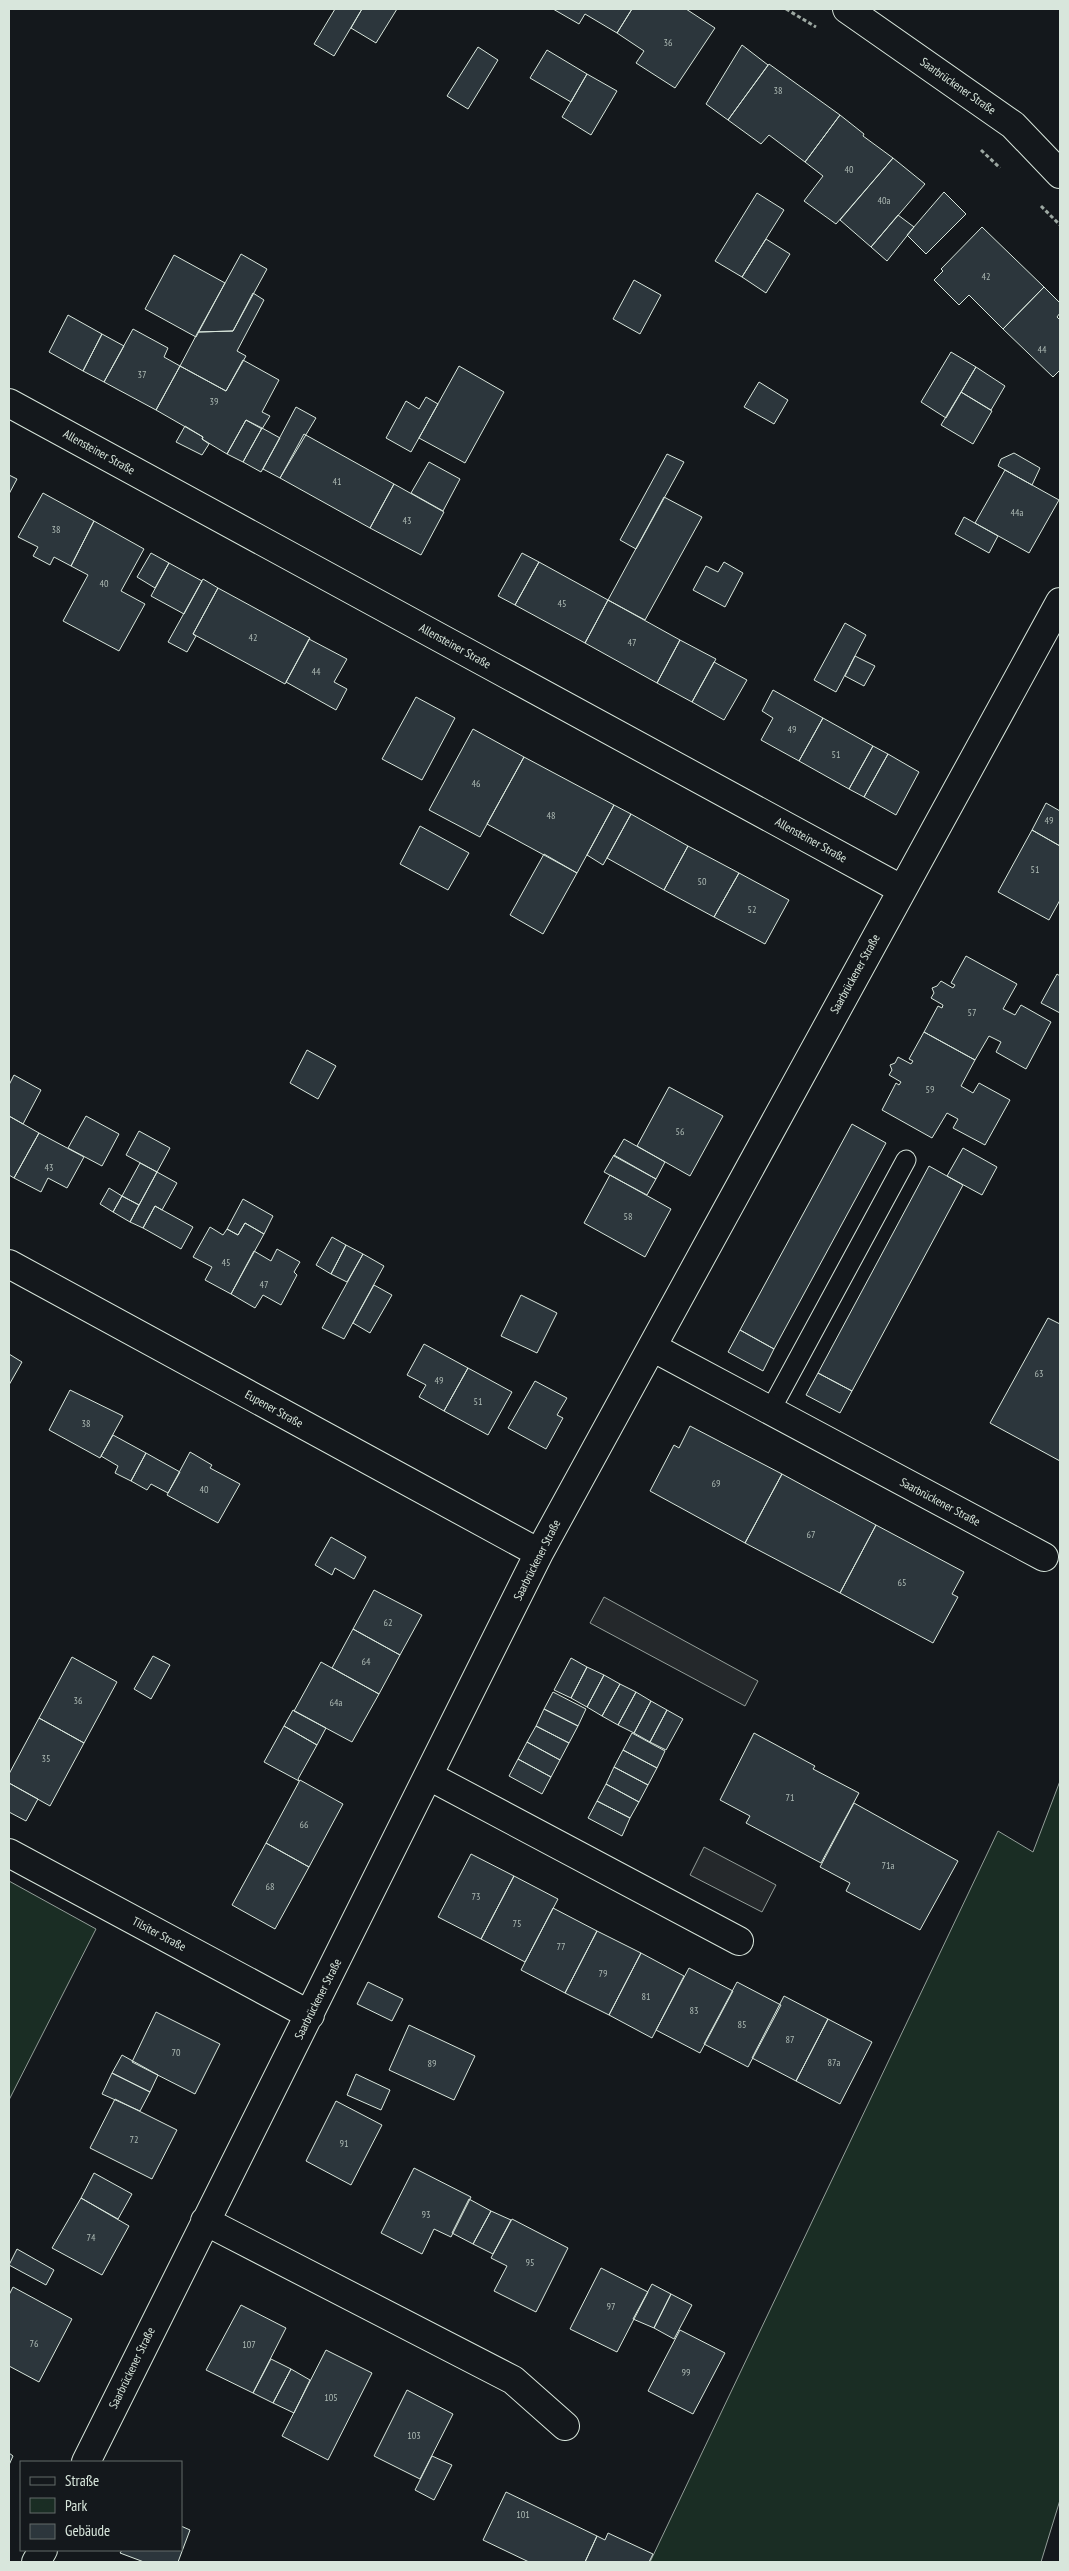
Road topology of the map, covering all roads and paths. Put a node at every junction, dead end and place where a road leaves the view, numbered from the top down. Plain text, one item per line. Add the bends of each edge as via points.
1 (847, 9) edge
2 (1060, 174) edge
3 (9, 403) edge
4 (1060, 602) edge
5 (901, 889) junction
6 (906, 1160) dead end
7 (9, 1264) edge
8 (652, 1346) junction
9 (770, 1411) junction
10 (539, 1553) junction
11 (1044, 1557) dead end
12 (429, 1776) junction
13 (9, 1853) edge
14 (738, 1941) dead end
15 (310, 2015) junction
16 (205, 2221) junction
17 (565, 2426) dead end
18 (86, 2461) edge
19 (42, 2551) edge
20 (36, 2562) edge

1 - 2 street, Saarbrückener Straße via 1013,125
3 - 5 street, Allensteiner Straße
4 - 5 street, Saarbrückener Straße
5 - 8 street, Saarbrückener Straße
6 - 9 lane
7 - 10 street, Eupener Straße
8 - 9 street, Saarbrückener Straße
8 - 10 street, Saarbrückener Straße
9 - 11 street, Saarbrückener Straße
10 - 12 street, Saarbrückener Straße
12 - 14 street
12 - 15 street, Saarbrückener Straße
13 - 15 street, Tilsiter Straße
15 - 16 street, Saarbrückener Straße
16 - 17 street via 513,2380
16 - 18 street, Saarbrückener Straße
19 - 20 street

